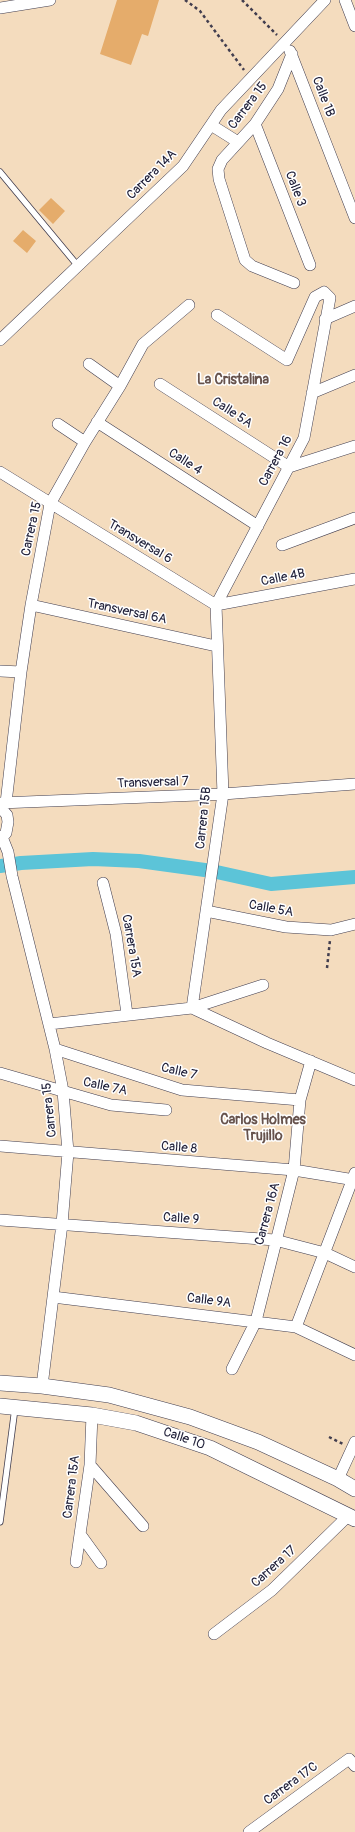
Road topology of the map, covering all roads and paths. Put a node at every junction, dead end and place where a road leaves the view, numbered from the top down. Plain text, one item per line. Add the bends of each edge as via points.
1 (50, 0) edge
2 (185, 0) edge
3 (242, 0) edge
4 (326, 0) edge
5 (344, 0) edge
6 (0, 8) edge
7 (355, 26) edge
8 (284, 42) junction
9 (292, 54) junction
10 (250, 78) junction
11 (255, 124) junction
12 (210, 125) junction
13 (238, 142) junction
14 (0, 172) edge
15 (355, 218) edge
16 (310, 265) dead end
17 (78, 266) junction
18 (294, 283) dead end
19 (189, 305) dead end
20 (355, 306) edge
21 (217, 315) dead end
22 (325, 319) junction
23 (0, 340) edge
24 (89, 364) dead end
25 (355, 375) edge
26 (160, 384) dead end
27 (120, 386) junction
28 (312, 393) junction
29 (97, 422) junction
30 (58, 424) dead end
31 (85, 442) junction
32 (355, 446) edge
33 (289, 467) junction
34 (0, 472) edge
35 (50, 504) junction
36 (355, 518) edge
37 (258, 526) junction
38 (282, 545) dead end
39 (355, 578) edge
40 (31, 605) junction
41 (216, 605) junction
42 (216, 646) junction
43 (0, 671) edge
44 (21, 672) junction
45 (355, 784) edge
46 (223, 794) junction
47 (2, 804) edge
48 (1, 838) edge
49 (104, 882) dead end
50 (206, 911) junction
51 (355, 924) edge
52 (331, 930) junction
53 (327, 968) dead end
54 (263, 984) dead end
55 (192, 1008) junction
56 (128, 1014) junction
57 (49, 1024) junction
58 (55, 1049) junction
59 (311, 1060) junction
60 (0, 1073) edge
61 (355, 1080) edge
62 (63, 1091) junction
63 (300, 1100) junction
64 (166, 1110) dead end
65 (0, 1146) edge
66 (68, 1152) junction
67 (294, 1170) junction
68 (354, 1177) edge
69 (0, 1220) edge
70 (62, 1224) junction
71 (275, 1240) junction
72 (325, 1253) junction
73 (355, 1267) edge
74 (54, 1297) junction
75 (256, 1321) junction
76 (296, 1327) junction
77 (355, 1355) edge
78 (232, 1369) dead end
79 (0, 1383) edge
80 (42, 1386) junction
81 (7, 1407) edge
82 (92, 1415) junction
83 (355, 1442) edge
84 (90, 1465) junction
85 (338, 1479) junction
86 (355, 1489) edge
87 (352, 1517) edge
88 (0, 1522) edge
89 (143, 1526) dead end
90 (80, 1534) junction
91 (76, 1562) dead end
92 (102, 1563) dead end
93 (214, 1634) dead end
94 (352, 1762) edge
95 (249, 1832) edge

1 - 6 street
2 - 10 path via 200,10
3 - 8 path
4 - 8 street, Carrera 14A
5 - 7 street
8 - 9 street, Calle 1B
8 - 10 street, Carrera 14A
9 - 11 street, Carrera 15 via 278,89
9 - 15 street, Calle 1B
10 - 12 street, Carrera 14A via 220,110
11 - 13 street, Carrera 15
11 - 16 street, Calle 3
12 - 13 street
12 - 17 street, Carrera 14A via 183,166
13 - 18 street, Carrera 15 via 222,160 218,169 245,260 252,266
14 - 17 lane
17 - 23 street, Carrera 14A
19 - 27 street, Carrera 15 via 143,344
20 - 22 street
21 - 22 street, Carrera 16 via 287,360 315,297 324,292 330,298
22 - 28 street, Carrera 16
24 - 27 street
25 - 28 street
26 - 33 street, Calle 5A
27 - 29 street, Carrera 15
28 - 33 street, Carrera 16 via 304,438
29 - 31 street, Carrera 15
29 - 37 street, Calle 4
30 - 31 street
31 - 35 street, Carrera 15
32 - 33 street
33 - 37 street, Carrera 16
34 - 35 street, Transversal 6
35 - 40 street, Carrera 15
35 - 41 street, Transversal 6
36 - 38 street
37 - 41 street, Carrera 16
39 - 41 street, Calle 4B
40 - 42 street, Transversal 6A
40 - 44 street, Carrera 15
41 - 42 street, Carrera 15B
42 - 46 street, Carrera 15B
43 - 44 street
44 - 47 street, Carrera 15
45 - 46 street, Transversal 7
46 - 47 street, Transversal 7
46 - 50 street, Carrera 15B
47 - 48 street via 7,815 8,828
48 - 57 street, Carrera 15 via 8,852
49 - 56 street, Carrera 15A via 116,934
50 - 52 street, Calle 5A via 286,927
50 - 55 street, Carrera 15B
51 - 52 street, Calle 5A
52 - 53 path
54 - 55 street
55 - 56 street
55 - 59 street via 267,1043
56 - 57 street
57 - 58 street, Carrera 15
58 - 62 street, Carrera 15
58 - 63 street, Calle 7 via 182,1090
59 - 61 street
59 - 63 street, Carrera 16A
60 - 62 street
62 - 64 street, Calle 7A via 111,1105
62 - 66 street, Carrera 15
63 - 67 street, Carrera 16A
65 - 66 street, Calle 8
66 - 67 street, Calle 8
66 - 70 street, Carrera 15
67 - 68 street, Calle 8
67 - 71 street, Carrera 16A
68 - 72 street
69 - 70 street, Calle 9
70 - 71 street, Calle 9
70 - 74 street, Carrera 15
71 - 72 street, Calle 9
71 - 75 street, Carrera 16A
72 - 73 street, Calle 9
72 - 76 street
74 - 75 street, Calle 9A
74 - 80 street, Carrera 15
75 - 76 street, Calle 9A
75 - 78 street, Carrera 16A
76 - 77 street, Calle 9A
79 - 80 main road, Calle 10
80 - 85 main road, Calle 10 via 110,1395 190,1417 258,1442
81 - 82 main road, Calle 10
81 - 88 lane
82 - 84 street, Carrera 15A
82 - 87 main road, Calle 10 via 136,1423 210,1448
83 - 85 street
84 - 89 street
84 - 90 street, Carrera 15A
85 - 86 main road, Calle 10
87 - 93 street, Carrera 17 via 272,1590
90 - 91 street, Carrera 15A
90 - 92 street
94 - 95 street, Carrera 17C

